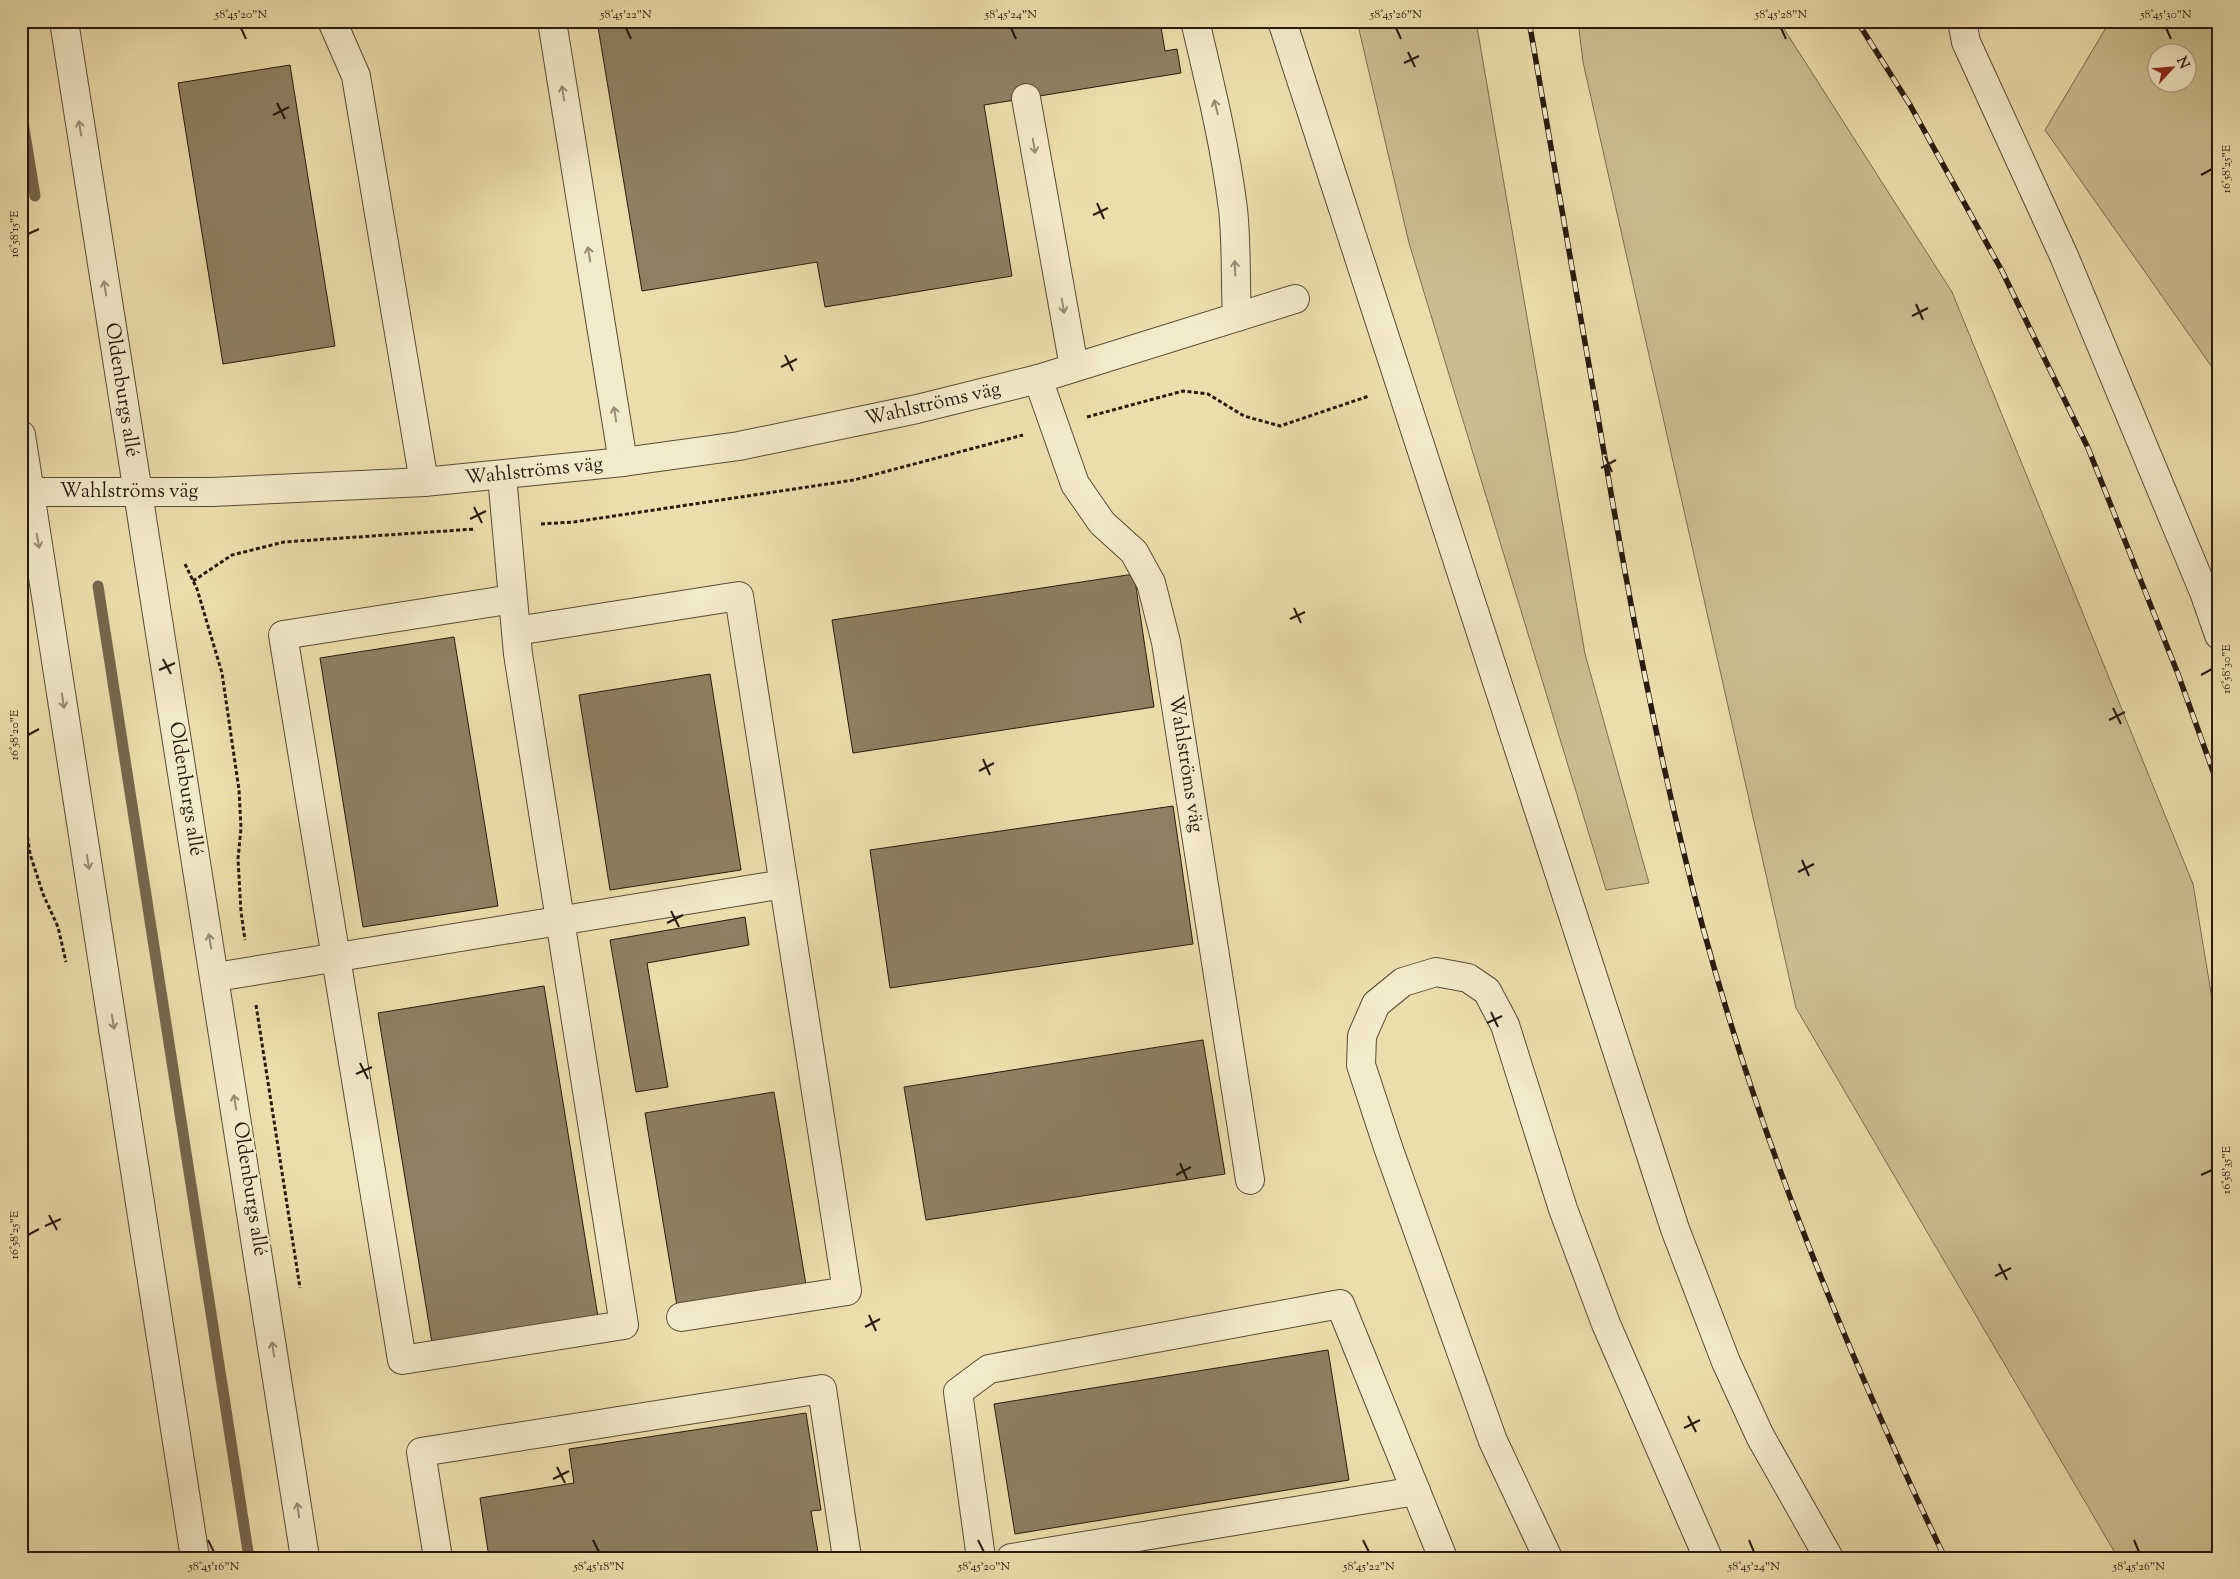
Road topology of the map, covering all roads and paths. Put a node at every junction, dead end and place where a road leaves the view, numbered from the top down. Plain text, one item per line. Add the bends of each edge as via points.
1 (64, 21) edge
2 (332, 21) edge
3 (552, 21) edge
4 (1195, 21) edge
5 (1282, 21) edge
6 (1962, 21) edge
7 (1026, 98) dead end
8 (1295, 299) dead end
9 (1237, 317) junction
10 (1074, 367) junction
11 (1038, 379) junction
12 (1400, 386) junction
13 (1054, 426) junction
14 (21, 435) edge
15 (623, 462) junction
16 (502, 476) junction
17 (424, 482) junction
18 (26, 492) edge
19 (137, 492) junction
20 (508, 527) junction
21 (182, 558) dead end
22 (193, 581) junction
23 (513, 599) junction
24 (516, 630) junction
25 (2219, 635) edge
26 (21, 792) edge
27 (784, 884) junction
28 (560, 921) junction
29 (336, 957) junction
30 (68, 970) dead end
31 (250, 971) junction
32 (216, 977) junction
33 (1250, 1180) dead end
34 (300, 1294) dead end
35 (681, 1317) dead end
36 (1416, 1491) junction
37 (195, 1558) edge
38 (305, 1558) edge
39 (438, 1558) edge
40 (847, 1558) edge
41 (981, 1558) edge
42 (1011, 1558) edge
43 (1442, 1558) edge
44 (1548, 1558) edge
45 (1708, 1558) edge
46 (1829, 1558) edge

19 -> 1 street, Oldenburgs allé
2 - 17 street via 356,76
15 -> 3 street
9 -> 4 street via 1230,193 1221,128
5 - 12 street
6 - 25 street via 1966,42 2064,256
7 -> 10 street
8 - 9 street, Wahlströms väg
9 - 10 street, Wahlströms väg
10 - 11 street, Wahlströms väg
11 - 13 street, Wahlströms väg
11 - 15 street, Wahlströms väg via 825,430
12 - 13 path via 1280,426 1244,416 1208,394 1183,391
12 - 46 street via 1674,1229 1726,1362 1760,1436
13 - 20 path via 854,480 574,522
13 - 33 street, Wahlströms väg via 1075,484 1102,523 1134,552 1152,583 1166,642
14 - 18 street
15 - 16 street, Wahlströms väg
16 - 17 street, Wahlströms väg
16 - 20 street
17 - 19 street, Wahlströms väg via 212,492
18 - 19 street, Wahlströms väg
18 -> 37 street
32 -> 19 street, Oldenburgs allé
20 - 22 path via 284,542 232,555
20 - 23 street
21 - 22 path
22 - 31 path via 222,673 238,780 242,828 238,859 241,912
23 - 24 street
23 - 29 street via 283,635
24 - 27 street via 739,596
24 - 28 street
26 - 30 path via 30,854 58,927
27 - 28 street
27 - 35 street via 847,1291
28 - 29 street
28 - 29 street via 624,1326 402,1360
29 - 31 street
31 - 32 street
31 - 34 path
38 -> 32 street, Oldenburgs allé
36 - 41 street via 1340,1304 989,1369 958,1392
36 - 42 street
36 - 43 street
39 - 40 street via 421,1452 822,1389
44 - 45 street via 1492,1441 1361,1065 1362,1036 1376,1004 1403,982 1436,972 1468,978 1487,991 1505,1025 1563,1210 1606,1324

